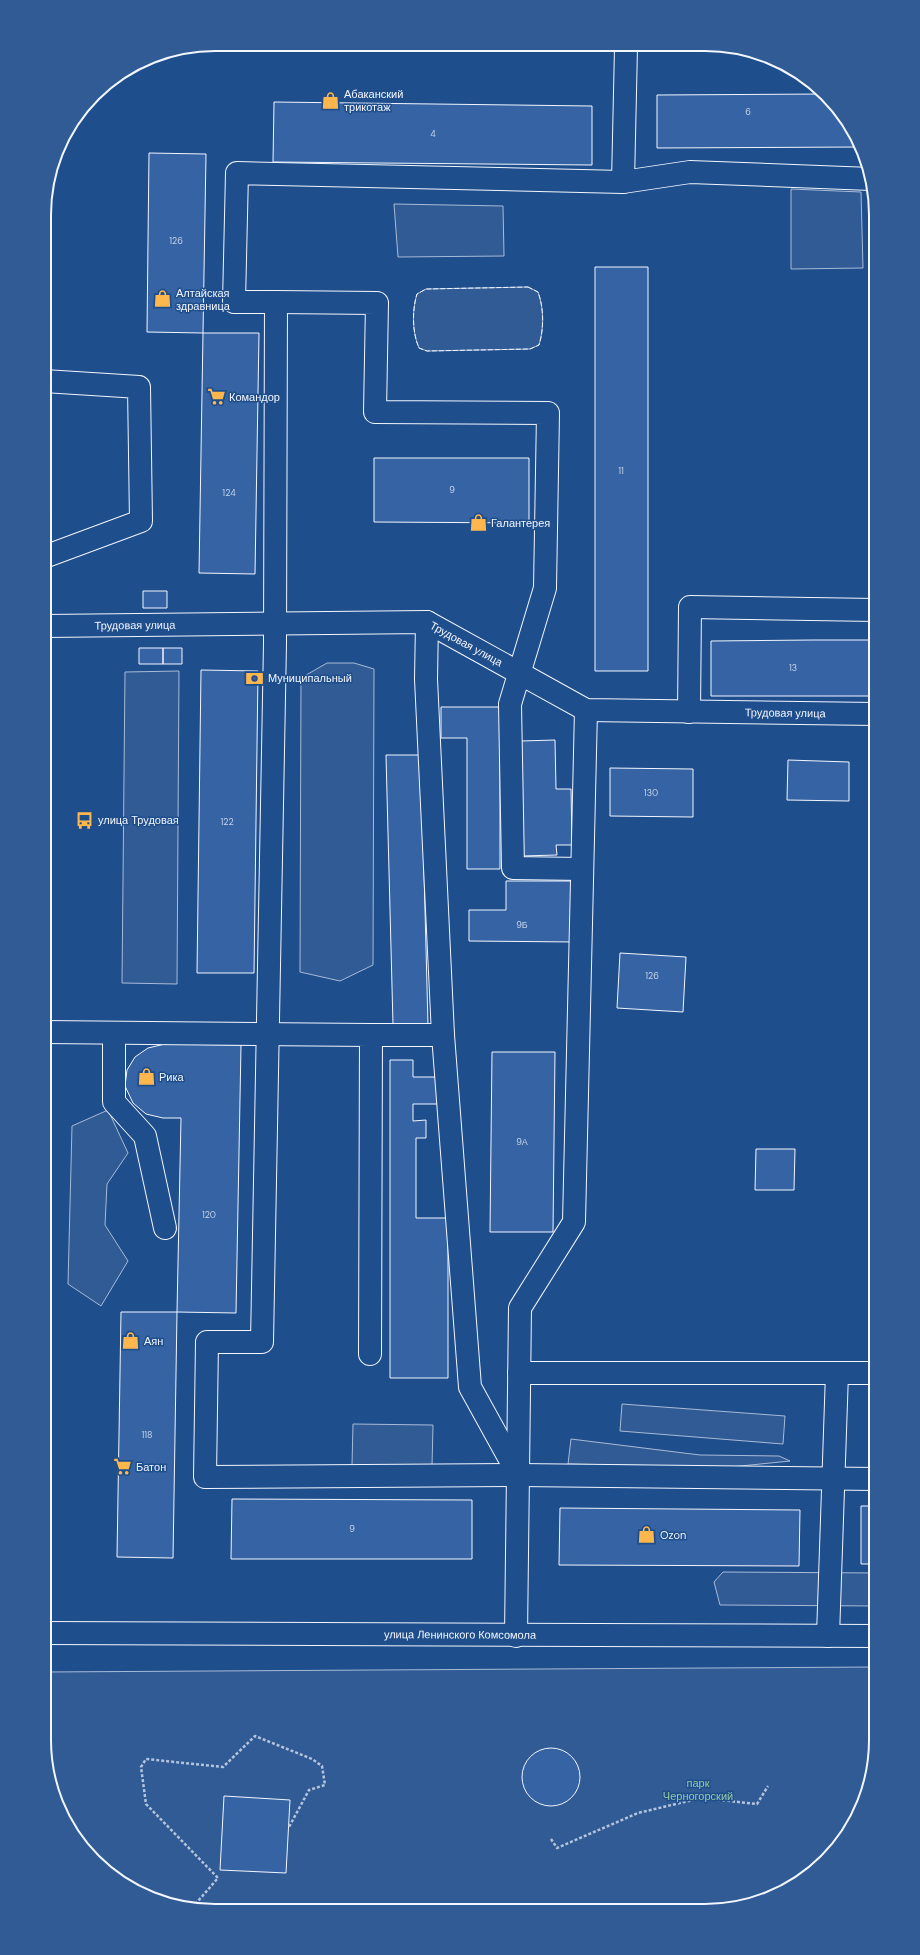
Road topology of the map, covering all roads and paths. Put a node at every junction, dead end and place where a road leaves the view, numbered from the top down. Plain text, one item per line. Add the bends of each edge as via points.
1 (626, 51) edge
2 (865, 179) edge
3 (623, 182) junction
4 (276, 302) junction
5 (51, 381) edge
6 (51, 554) edge
7 (869, 610) edge
8 (275, 622) junction
9 (426, 622) junction
10 (51, 626) edge
11 (519, 673) junction
12 (586, 710) junction
13 (689, 712) junction
14 (869, 714) edge
15 (582, 870) junction
16 (51, 1032) edge
17 (114, 1033) junction
18 (269, 1034) junction
19 (371, 1035) junction
20 (443, 1035) junction
21 (165, 1228) dead end
22 (370, 1354) dead end
23 (519, 1373) junction
24 (837, 1373) junction
25 (869, 1373) edge
26 (519, 1476) junction
27 (833, 1479) junction
28 (869, 1479) edge
29 (51, 1633) edge
30 (516, 1636) junction
31 (828, 1636) junction
32 (869, 1636) edge
33 (768, 1786) dead end
34 (289, 1827) dead end
35 (551, 1840) dead end
36 (196, 1903) edge

1 - 3 street
2 - 3 street via 690,172
3 - 4 street via 237,172 234,302
4 - 8 street
4 - 11 street via 377,303 376,412 548,413 545,588
5 - 6 street via 139,387 141,521
7 - 13 street via 690,607
8 - 9 street, Трудовая улица
8 - 10 street, Трудовая улица
8 - 18 street
9 - 11 street, Трудовая улица
9 - 20 street via 426,686
11 - 12 street, Трудовая улица
11 - 15 street via 510,704 512,868
12 - 13 street, Трудовая улица
12 - 15 street
13 - 14 street, Трудовая улица
15 - 23 street via 574,1222 520,1308
16 - 17 street
17 - 18 street
17 - 21 street via 114,1102 145,1136
18 - 19 street
18 - 26 street via 262,1342 207,1342 205,1477
19 - 20 street
19 - 22 street
20 - 26 street via 470,1387
23 - 24 street
23 - 26 street
24 - 25 street
24 - 27 street
26 - 27 street
26 - 30 street
27 - 28 street
27 - 31 street
29 - 30 street, улица Ленинского Комсомола
30 - 31 street, улица Ленинского Комсомола
31 - 32 street, улица Ленинского Комсомола
33 - 35 path via 757,1804 701,1798 638,1813 557,1848
34 - 36 path via 309,1790 325,1785 322,1766 312,1759 255,1736 223,1767 146,1759 140,1767 146,1804 218,1878

